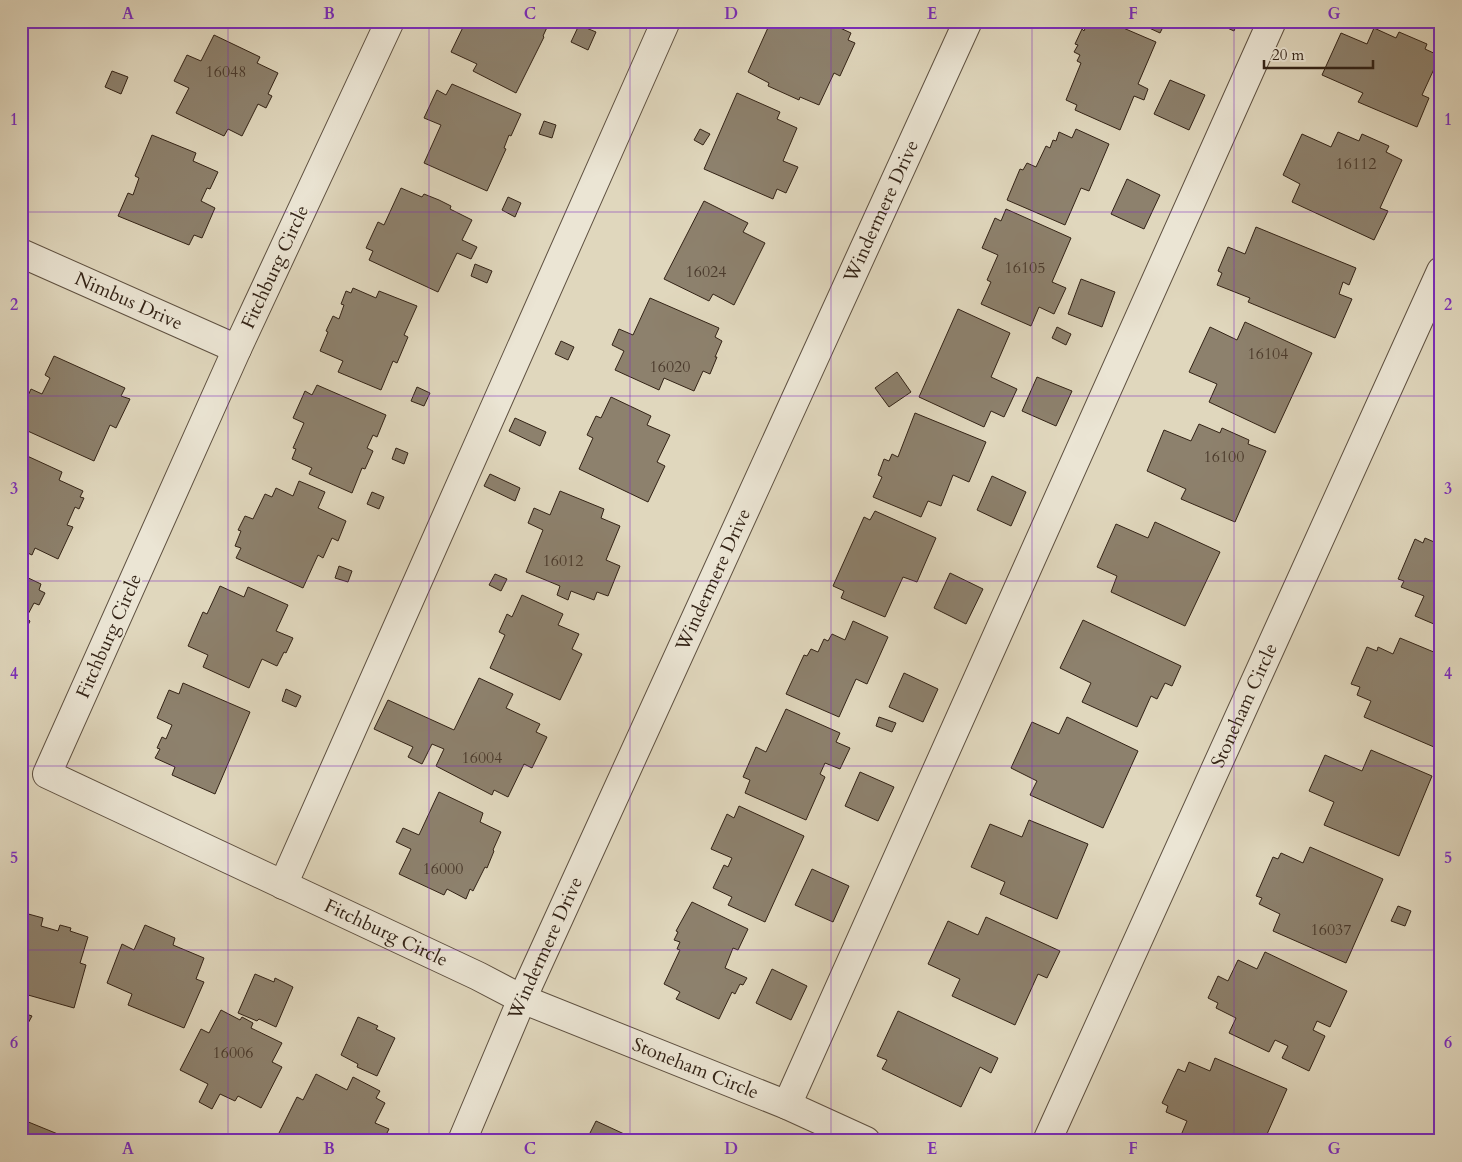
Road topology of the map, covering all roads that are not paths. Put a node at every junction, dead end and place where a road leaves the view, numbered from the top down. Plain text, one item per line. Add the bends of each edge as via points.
1 (390, 21) edge
2 (666, 21) edge
3 (968, 21) edge
4 (1272, 21) edge
5 (21, 253) edge
6 (1441, 271) edge
7 (237, 349) junction
8 (283, 885) junction
9 (522, 999) junction
10 (787, 1105) junction
11 (462, 1141) edge
12 (866, 1141) edge
13 (1048, 1141) edge

1 - 7 street, Fitchburg Circle
2 - 8 street
3 - 9 street, Windermere Drive
4 - 10 street
5 - 7 street, Nimbus Drive
6 - 13 street, Stoneham Circle
7 - 8 street, Fitchburg Circle via 47,774
8 - 9 street, Fitchburg Circle
9 - 10 street, Stoneham Circle
9 - 11 street, Windermere Drive
10 - 12 street, Stoneham Circle

